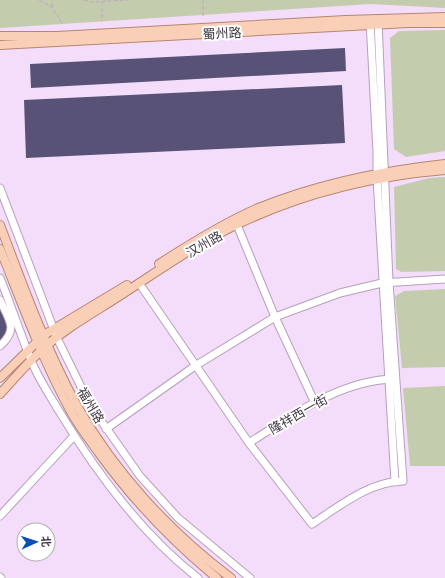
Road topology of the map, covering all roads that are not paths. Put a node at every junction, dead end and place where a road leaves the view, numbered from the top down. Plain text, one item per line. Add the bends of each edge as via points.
1 (445, 17) edge
2 (374, 22) junction
3 (445, 23) edge
4 (0, 36) edge
5 (0, 45) edge
6 (445, 164) edge
7 (445, 170) edge
8 (380, 176) junction
9 (0, 188) edge
10 (236, 222) junction
11 (0, 225) edge
12 (0, 248) edge
13 (0, 278) edge
14 (445, 279) edge
15 (386, 282) junction
16 (139, 283) junction
17 (0, 300) edge
18 (275, 317) junction
19 (54, 329) junction
20 (44, 335) junction
21 (57, 338) junction
22 (37, 341) junction
23 (48, 345) junction
24 (0, 346) edge
25 (27, 350) junction
26 (41, 350) junction
27 (31, 361) junction
28 (195, 366) junction
29 (0, 378) edge
30 (392, 379) junction
31 (0, 394) edge
32 (314, 402) junction
33 (106, 429) junction
34 (74, 436) junction
35 (249, 443) junction
36 (395, 482) junction
37 (0, 516) edge
38 (198, 578) edge
39 (217, 578) edge
40 (231, 578) edge
41 (250, 578) edge

1 - 2 main road, 蜀州路
2 - 3 main road, 蜀州路
2 - 4 main road, 蜀州路 via 57,36
2 - 5 main road, 蜀州路
2 - 8 street via 377,152
6 - 8 main road, 汉州路
7 - 8 main road, 汉州路
8 - 10 main road, 汉州路 via 304,197
8 - 15 street
9 - 19 street, 福州路
10 - 16 main road, 汉州路
10 - 18 street
10 - 19 main road, 汉州路 via 208,233
11 - 20 main road, 福州路
12 - 22 main road, 福州路
13 - 25 street
14 - 15 street
15 - 18 street via 340,293
15 - 30 street
16 - 21 main road, 汉州路
16 - 28 street
17 - 24 street via 11,327 9,338
18 - 28 street
18 - 32 street
19 - 20 main road, 汉州路
19 - 21 street, 福州路
20 - 22 main road, 汉州路
20 - 23 main road, 福州路
21 - 23 main road, 汉州路
21 - 33 street, 福州路 via 90,405
22 - 25 main road, 汉州路
22 - 26 main road, 福州路
23 - 26 main road, 汉州路
23 - 40 main road, 福州路 via 77,406 126,478 180,534
25 - 27 street
25 - 29 main road, 汉州路
26 - 27 main road, 汉州路
26 - 39 main road, 福州路 via 70,411 119,480 161,527
27 - 31 main road, 汉州路
27 - 34 street
28 - 33 street
28 - 35 street
30 - 32 street, 隆祥西一街 via 341,391
30 - 36 street
30 - 36 street via 403,481
32 - 35 street, 隆祥西一街
33 - 41 street, 福州路 via 140,476 178,518
34 - 37 street
34 - 38 street via 137,520
35 - 36 street via 312,524 356,496

